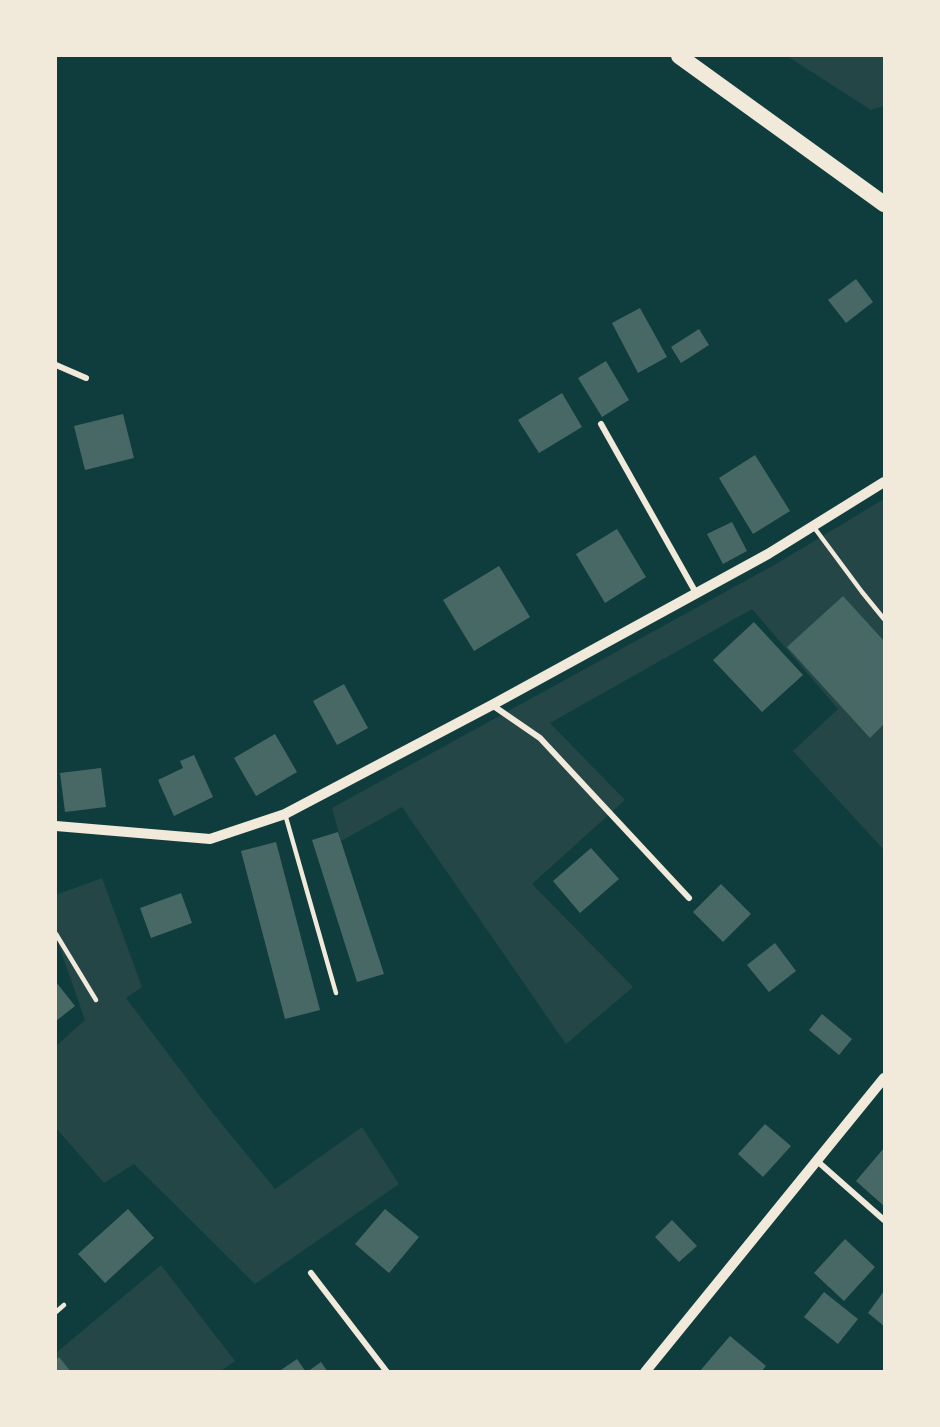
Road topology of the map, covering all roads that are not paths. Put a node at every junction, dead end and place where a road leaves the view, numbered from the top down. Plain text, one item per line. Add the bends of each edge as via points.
1 (679, 56) edge
2 (885, 204) edge
3 (56, 365) edge
4 (86, 378) dead end
5 (600, 424) dead end
6 (885, 482) edge
7 (813, 525) junction
8 (696, 594) junction
9 (885, 619) edge
10 (492, 705) junction
11 (285, 814) junction
12 (56, 826) edge
13 (689, 897) dead end
14 (56, 934) edge
15 (336, 993) dead end
16 (96, 1000) dead end
17 (885, 1078) edge
18 (816, 1160) junction
19 (885, 1221) edge
20 (311, 1273) dead end
21 (64, 1305) dead end
22 (56, 1312) edge
23 (387, 1371) edge
24 (645, 1371) edge

1 - 2 highway
3 - 4 street
5 - 8 street
6 - 7 street
7 - 8 street
7 - 9 lane
8 - 10 street
10 - 11 street
10 - 13 street via 540,738
11 - 12 street via 210,839
11 - 15 lane
14 - 16 lane
17 - 18 street
18 - 19 street
18 - 24 street
20 - 23 street
21 - 22 lane

